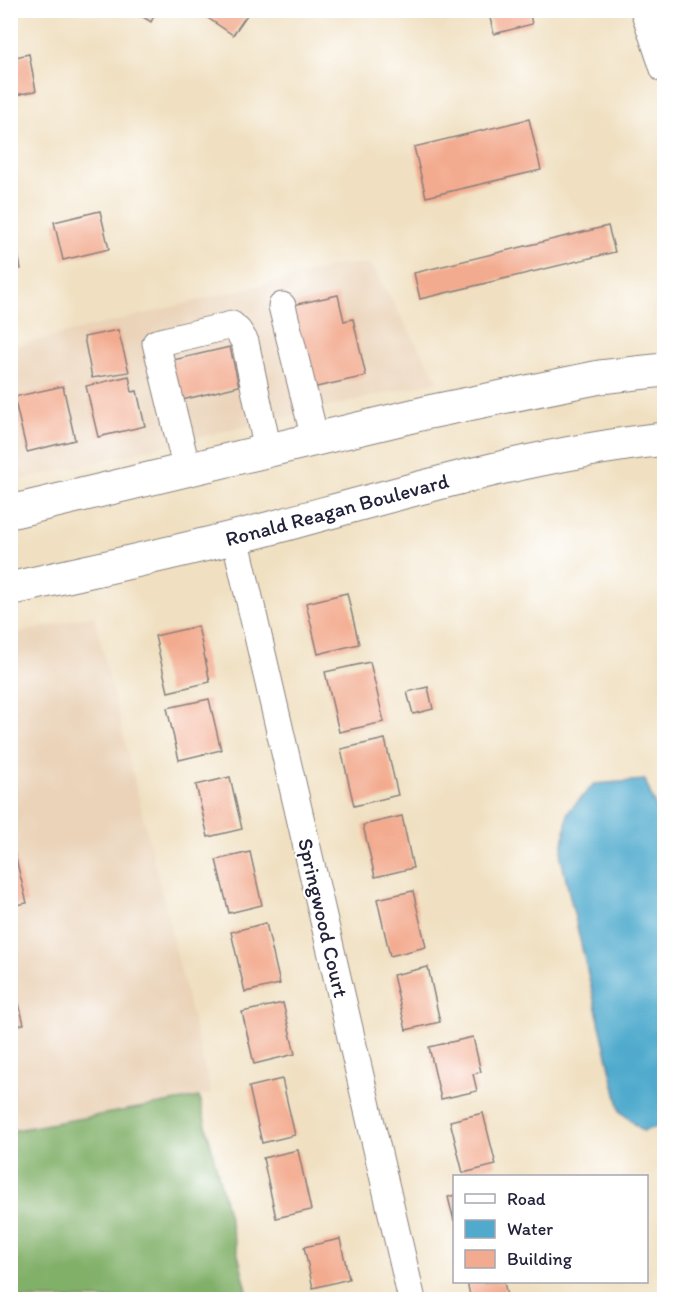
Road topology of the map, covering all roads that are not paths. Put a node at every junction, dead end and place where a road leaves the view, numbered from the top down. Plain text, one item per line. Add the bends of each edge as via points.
1 (644, 10) edge
2 (664, 69) edge
3 (282, 306) dead end
4 (664, 370) edge
5 (315, 439) junction
6 (664, 439) edge
7 (268, 451) junction
8 (187, 470) junction
9 (10, 512) edge
10 (235, 537) junction
11 (10, 589) edge
12 (412, 1299) edge

1 - 2 street
3 - 5 street
4 - 5 main road via 589,380
5 - 7 main road
6 - 10 main road, Ronald Reagan Boulevard via 613,445 455,479
7 - 8 main road
7 - 8 street via 245,342 238,330 232,325 156,342
8 - 9 main road
10 - 11 main road, Ronald Reagan Boulevard
10 - 12 street, Springwood Court

